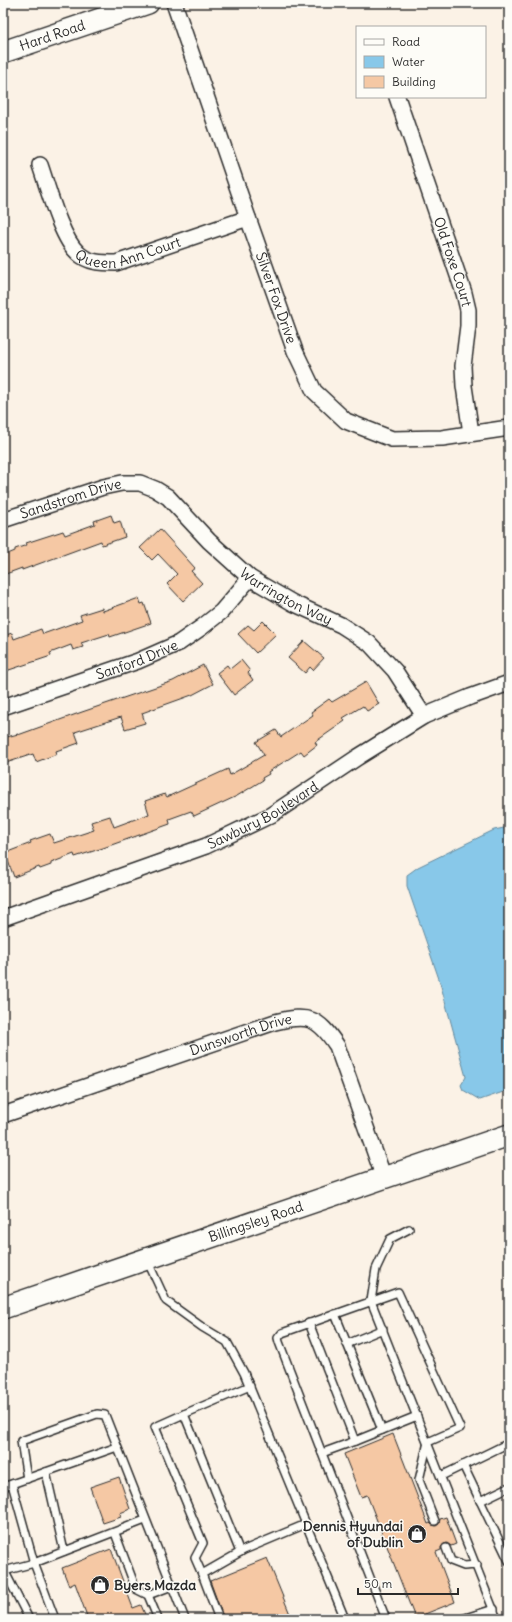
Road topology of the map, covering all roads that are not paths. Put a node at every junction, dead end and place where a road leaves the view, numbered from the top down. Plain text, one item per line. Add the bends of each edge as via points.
1 (148, 3) edge
2 (174, 3) edge
3 (3, 52) edge
4 (397, 98) edge
5 (40, 165) dead end
6 (248, 218) junction
7 (509, 428) edge
8 (471, 433) junction
9 (140, 483) joint
10 (3, 520) edge
11 (250, 578) junction
12 (509, 683) edge
13 (3, 707) edge
14 (424, 716) junction
15 (3, 918) edge
16 (3, 1115) edge
17 (509, 1135) edge
18 (384, 1178) junction
19 (409, 1229) dead end
20 (146, 1260) junction
21 (371, 1301) junction
22 (3, 1308) edge
23 (335, 1314) junction
24 (309, 1323) junction
25 (383, 1329) junction
26 (347, 1344) junction
27 (250, 1386) junction
28 (184, 1414) junction
29 (417, 1416) junction
30 (382, 1430) junction
31 (355, 1441) junction
32 (428, 1442) junction
33 (509, 1443) edge
34 (117, 1447) junction
35 (322, 1453) junction
36 (463, 1465) junction
37 (46, 1472) junction
38 (441, 1476) junction
39 (27, 1478) junction
40 (12, 1484) junction
41 (3, 1487) edge
42 (509, 1487) edge
43 (480, 1501) junction
44 (146, 1520) junction
45 (436, 1521) dead end
46 (306, 1524) junction
47 (115, 1533) junction
48 (446, 1548) dead end
49 (64, 1551) junction
50 (240, 1552) junction
51 (509, 1562) edge
52 (34, 1563) junction
53 (477, 1565) junction
54 (3, 1569) edge
55 (202, 1574) junction
56 (172, 1586) junction
57 (148, 1595) junction
58 (494, 1610) junction
59 (29, 1619) edge
60 (55, 1619) edge
61 (158, 1619) edge
62 (185, 1619) edge
63 (219, 1619) edge
64 (345, 1619) edge
65 (386, 1619) edge
66 (462, 1619) edge
67 (497, 1619) edge

1 - 3 street, Hard Road
2 - 6 street, Silver Fox Drive
4 - 8 street, Old Foxe Court via 468,310 463,366
5 - 6 street, Queen Ann Court via 66,238 78,254 96,263 116,263
6 - 8 street, Silver Fox Drive via 295,351 314,391 346,421 392,439 442,438
7 - 8 street, Silver Fox Drive
9 - 10 street, Sandstrom Drive via 103,487
9 - 11 street, Warrington Way via 168,497 209,541
11 - 13 street, Sanford Drive via 221,612 179,643 138,661
11 - 14 street, Warrington Way via 293,603 341,625 369,643 395,671
12 - 14 street, Sawbury Boulevard
14 - 15 street, Sawbury Boulevard via 264,819 206,846
16 - 18 street, Dunsworth Drive via 275,1022 294,1018 314,1020 328,1031 337,1046
17 - 18 street, Billingsley Road
18 - 20 street, Billingsley Road
19 - 21 lane via 390,1239 376,1269
20 - 22 street, Billingsley Road
20 - 27 lane via 166,1301 227,1342
21 - 23 lane
21 - 25 lane
21 - 32 lane via 398,1292 460,1428
23 - 24 lane
23 - 26 lane
24 - 31 lane
24 - 35 lane via 282,1333 278,1338
25 - 26 lane
25 - 29 lane
26 - 30 lane
27 - 28 lane
27 - 46 lane
28 - 50 lane
28 - 55 lane via 155,1426 203,1543 195,1558
29 - 30 lane
29 - 32 lane
30 - 31 lane
31 - 35 lane
32 - 38 lane
32 - 45 lane via 419,1480
33 - 36 lane
34 - 37 lane
34 - 39 lane via 106,1415 97,1414 21,1441
34 - 44 lane
35 - 65 lane
36 - 38 lane
36 - 43 lane
37 - 39 lane
37 - 49 lane
38 - 53 lane
39 - 40 lane
40 - 41 lane
40 - 52 lane
42 - 43 lane
43 - 51 lane
44 - 47 lane
44 - 56 lane
46 - 50 lane
46 - 64 lane
47 - 49 lane
47 - 57 lane via 136,1589
48 - 53 lane via 451,1561 464,1566
49 - 52 lane
50 - 55 lane
52 - 54 lane
52 - 60 lane
53 - 58 lane
54 - 59 lane
55 - 63 lane
56 - 57 lane
56 - 62 lane
57 - 61 lane
58 - 66 lane
58 - 67 lane

